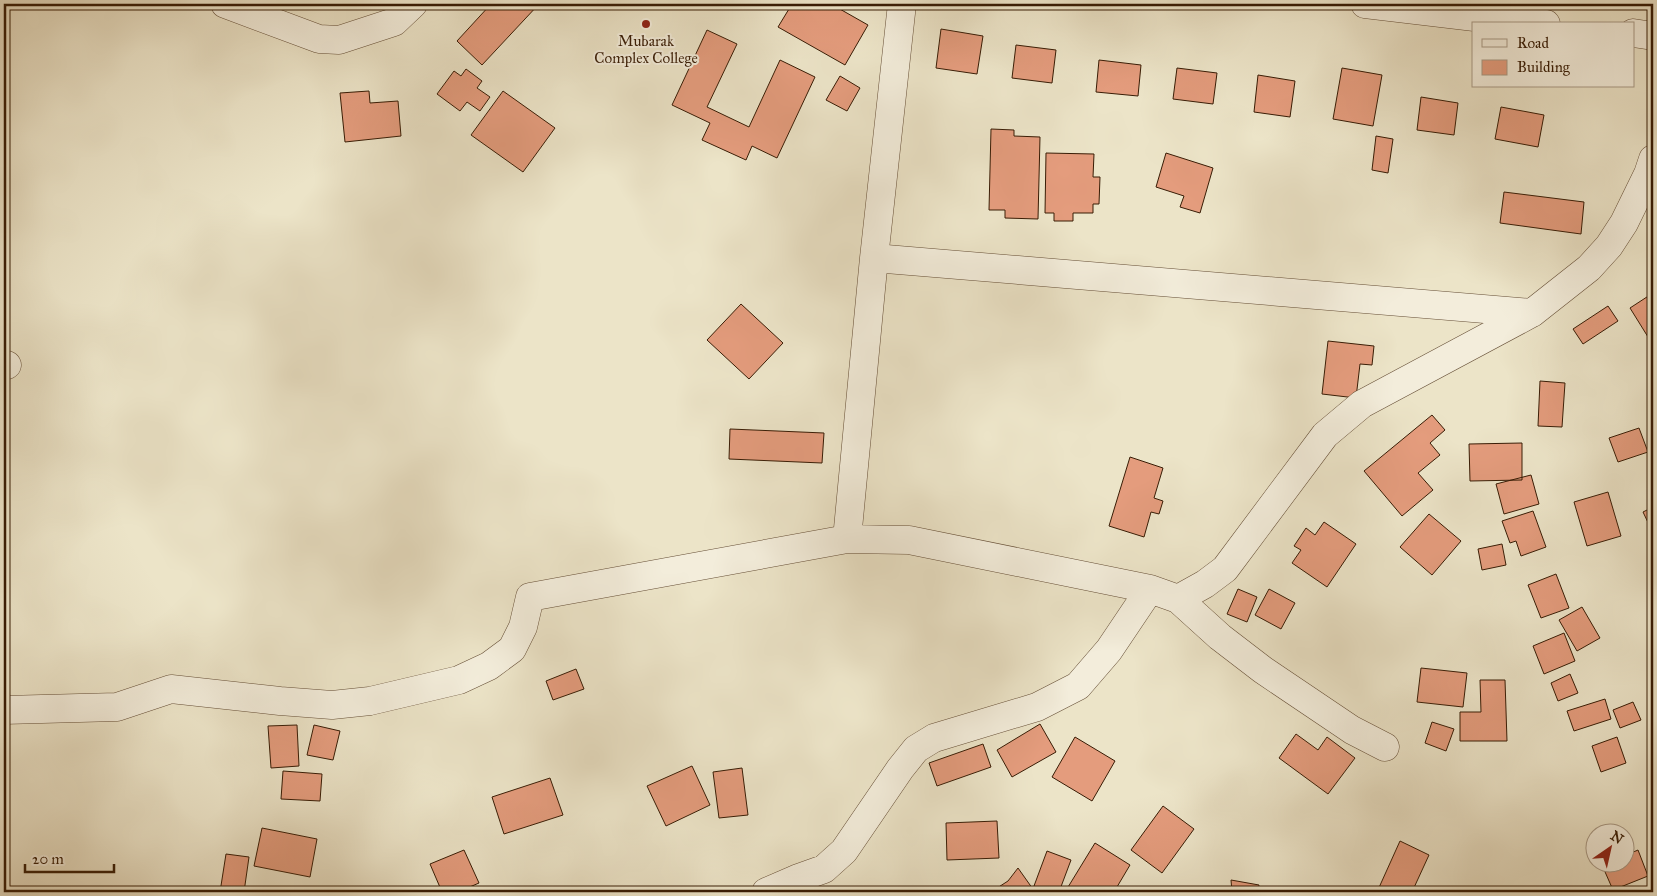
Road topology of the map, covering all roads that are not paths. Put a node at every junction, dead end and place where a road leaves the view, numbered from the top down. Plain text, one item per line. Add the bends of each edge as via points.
1 (226, 4) edge
2 (413, 4) edge
3 (902, 4) edge
4 (1365, 4) edge
5 (1501, 12) edge
6 (1538, 22) edge
7 (1634, 33) edge
8 (1653, 36) edge
9 (1653, 159) edge
10 (874, 258) junction
11 (1532, 313) junction
12 (847, 539) junction
13 (1150, 589) junction
14 (1178, 600) junction
15 (4, 710) edge
16 (1384, 746) dead end
17 (766, 892) edge

1 - 2 street via 319,39 339,40 394,22
3 - 10 street
4 - 5 street
5 - 6 street
7 - 8 street
9 - 11 street via 1624,224 1609,246 1589,268
10 - 11 street
10 - 12 street
11 - 14 street via 1362,404 1325,436 1224,569
12 - 13 street via 910,540
12 - 15 street via 530,597 523,627 512,649 489,666 459,680 370,702 332,705 171,689 117,707
13 - 14 street
13 - 17 street via 1110,650 1078,686 1037,707 934,738 916,749 844,851 824,869
14 - 16 street via 1263,670 1352,730

